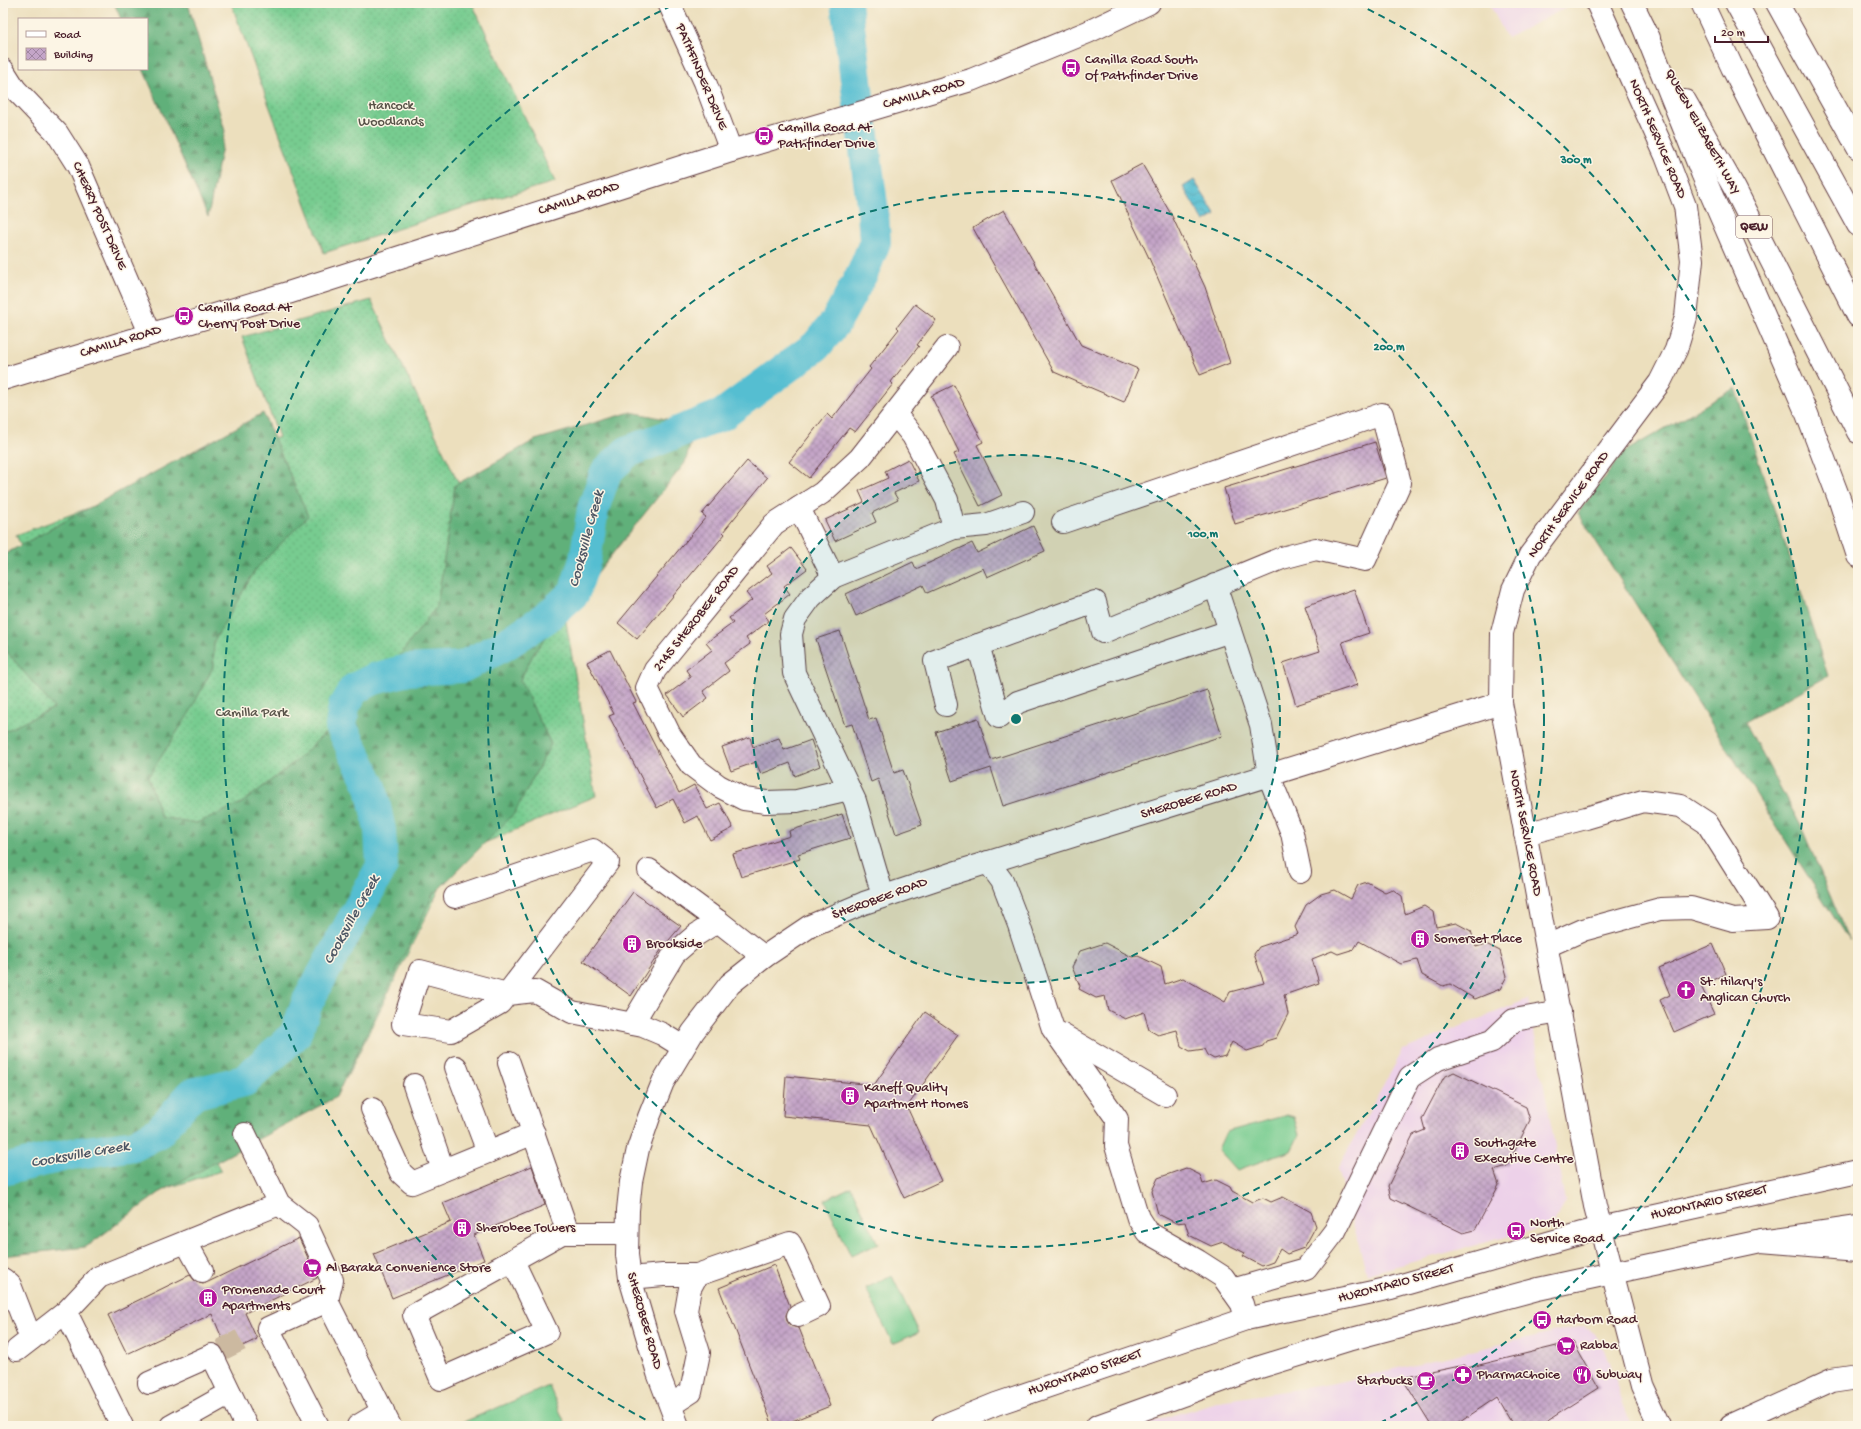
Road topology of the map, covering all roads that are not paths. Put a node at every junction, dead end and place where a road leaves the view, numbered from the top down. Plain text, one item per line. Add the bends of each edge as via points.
1 (669, 3) edge
2 (1149, 3) edge
3 (1597, 3) edge
4 (1632, 3) edge
5 (1702, 3) edge
6 (1736, 3) edge
7 (1777, 3) edge
8 (1643, 26) junction
9 (3, 70) edge
10 (1858, 148) edge
11 (731, 151) junction
12 (1858, 225) edge
13 (1858, 316) edge
14 (150, 333) junction
15 (947, 347) dead end
16 (3, 379) edge
17 (895, 414) junction
18 (1858, 432) edge
19 (800, 508) junction
20 (1024, 512) dead end
21 (1062, 522) dead end
22 (954, 528) junction
23 (1858, 556) edge
24 (833, 577) junction
25 (1215, 585) junction
26 (1230, 631) junction
27 (978, 645) junction
28 (1501, 703) junction
29 (946, 705) dead end
30 (1270, 776) junction
31 (849, 789) junction
32 (1525, 834) junction
33 (988, 862) junction
34 (649, 870) dead end
35 (1300, 872) dead end
36 (883, 896) junction
37 (455, 897) dead end
38 (718, 921) junction
39 (1547, 946) junction
40 (764, 957) junction
41 (1560, 1012) junction
42 (632, 1024) junction
43 (1053, 1029) junction
44 (683, 1047) junction
45 (509, 1063) dead end
46 (456, 1067) dead end
47 (414, 1085) dead end
48 (1165, 1095) dead end
49 (372, 1109) dead end
50 (534, 1133) junction
51 (245, 1134) dead end
52 (488, 1152) junction
53 (443, 1170) junction
54 (1858, 1171) edge
55 (278, 1204) junction
56 (1858, 1227) edge
57 (1600, 1228) junction
58 (568, 1233) junction
59 (627, 1233) junction
60 (1761, 1241) junction
61 (186, 1242) junction
62 (1858, 1249) edge
63 (512, 1261) junction
64 (202, 1271) dead end
65 (1612, 1273) junction
66 (697, 1275) junction
67 (3, 1278) edge
68 (630, 1278) junction
69 (1232, 1290) junction
70 (327, 1302) junction
71 (66, 1312) junction
72 (798, 1316) dead end
73 (1246, 1319) junction
74 (1858, 1376) edge
75 (150, 1383) dead end
76 (230, 1393) junction
77 (671, 1405) junction
78 (387, 1419) edge
79 (122, 1426) edge
80 (171, 1426) edge
81 (246, 1426) edge
82 (318, 1426) edge
83 (358, 1426) edge
84 (678, 1426) edge
85 (942, 1426) edge
86 (1097, 1426) edge
87 (1660, 1426) edge
88 (1730, 1426) edge

1 - 11 main road, PATHFINDER DRIVE via 705,82
2 - 11 main road, CAMILLA ROAD via 1088,32 971,80
3 - 28 main road, NORTH SERVICE ROAD via 1666,156 1685,206 1692,260 1686,317 1676,350 1660,382 1530,554 1513,590 1502,633
4 - 8 main road, QUEEN ELIZABETH WAY / QEW
5 - 13 main road
6 - 12 main road
7 - 10 main road
8 - 18 main road, QUEEN ELIZABETH WAY / QEW via 1735,189
8 - 23 main road via 1702,173 1807,414
9 - 14 main road, CHERRY POST DRIVE via 15,89 57,133 78,166
11 - 14 main road, CAMILLA ROAD via 290,292
14 - 16 main road, CAMILLA ROAD
15 - 17 main road, 2145 SHEROBEE ROAD
17 - 19 main road, 2145 SHEROBEE ROAD via 860,458 822,493
17 - 22 main road via 913,436 947,500
19 - 24 main road
19 - 31 main road, 2145 SHEROBEE ROAD via 774,524 655,670 647,688 670,735 690,765 719,786 744,799 766,802 797,801
20 - 22 main road via 986,525
21 - 25 main road via 1382,414 1400,483 1364,560 1316,549 1282,558
22 - 24 main road
24 - 31 main road via 811,597 796,619 791,634 794,673
25 - 26 main road
25 - 27 main road via 1102,632 1095,602
26 - 27 main road via 1018,702 1000,717
26 - 30 main road via 1261,725
27 - 29 main road via 935,661
28 - 30 main road, SHEROBEE ROAD
28 - 32 main road, NORTH SERVICE ROAD
30 - 33 main road, SHEROBEE ROAD
30 - 35 main road via 1292,833
31 - 36 main road via 862,822
32 - 39 main road, NORTH SERVICE ROAD
32 - 39 main road via 1643,801 1681,806 1707,823 1767,918 1733,920 1691,908 1660,909 1583,930
33 - 36 main road, SHEROBEE ROAD
33 - 43 main road via 1002,881
34 - 38 main road
36 - 40 main road, SHEROBEE ROAD via 810,926
37 - 42 main road via 593,850 608,862 507,994 535,991 572,1012
38 - 40 main road
38 - 42 main road via 674,954
39 - 41 main road, NORTH SERVICE ROAD
40 - 44 main road, SHEROBEE ROAD via 730,984
41 - 57 main road, NORTH SERVICE ROAD
41 - 69 main road via 1514,1020 1492,1041 1438,1059 1410,1077 1334,1231 1306,1269
42 - 44 main road via 662,1034
43 - 48 main road
43 - 69 main road via 1117,1118 1116,1146 1138,1218 1146,1232 1223,1277
44 - 59 main road, SHEROBEE ROAD via 663,1082 638,1149 631,1182
45 - 50 main road
46 - 52 main road
47 - 53 main road
49 - 53 main road via 401,1173 412,1183
50 - 52 main road
50 - 58 main road
51 - 55 main road
52 - 53 main road
54 - 57 main road, HURONTARIO STREET
55 - 61 main road
55 - 70 main road via 307,1226 332,1280
56 - 60 main road
57 - 65 main road, NORTH SERVICE ROAD
57 - 73 main road, HURONTARIO STREET via 1391,1288
58 - 59 main road
58 - 63 main road via 562,1233
59 - 68 main road, SHEROBEE ROAD
60 - 62 main road
60 - 65 main road
61 - 64 main road
61 - 71 main road via 100,1277
63 - 63 main road via 547,1332 441,1380 414,1315
65 - 86 main road via 1538,1289 1348,1340 1260,1367
65 - 87 main road via 1642,1387
66 - 68 main road
66 - 72 main road via 790,1242 819,1306
66 - 77 main road via 690,1288 686,1312 699,1353 693,1385 691,1392
67 - 71 main road via 10,1285 24,1344
68 - 77 main road, SHEROBEE ROAD via 658,1373
69 - 73 main road via 1242,1304
70 - 78 main road
70 - 82 main road via 259,1331
71 - 79 main road
73 - 85 main road, HURONTARIO STREET via 1069,1378
74 - 88 main road via 1831,1380
75 - 76 main road via 216,1352
76 - 80 main road
76 - 81 main road
77 - 84 main road, SHEROBEE ROAD
78 - 83 main road

